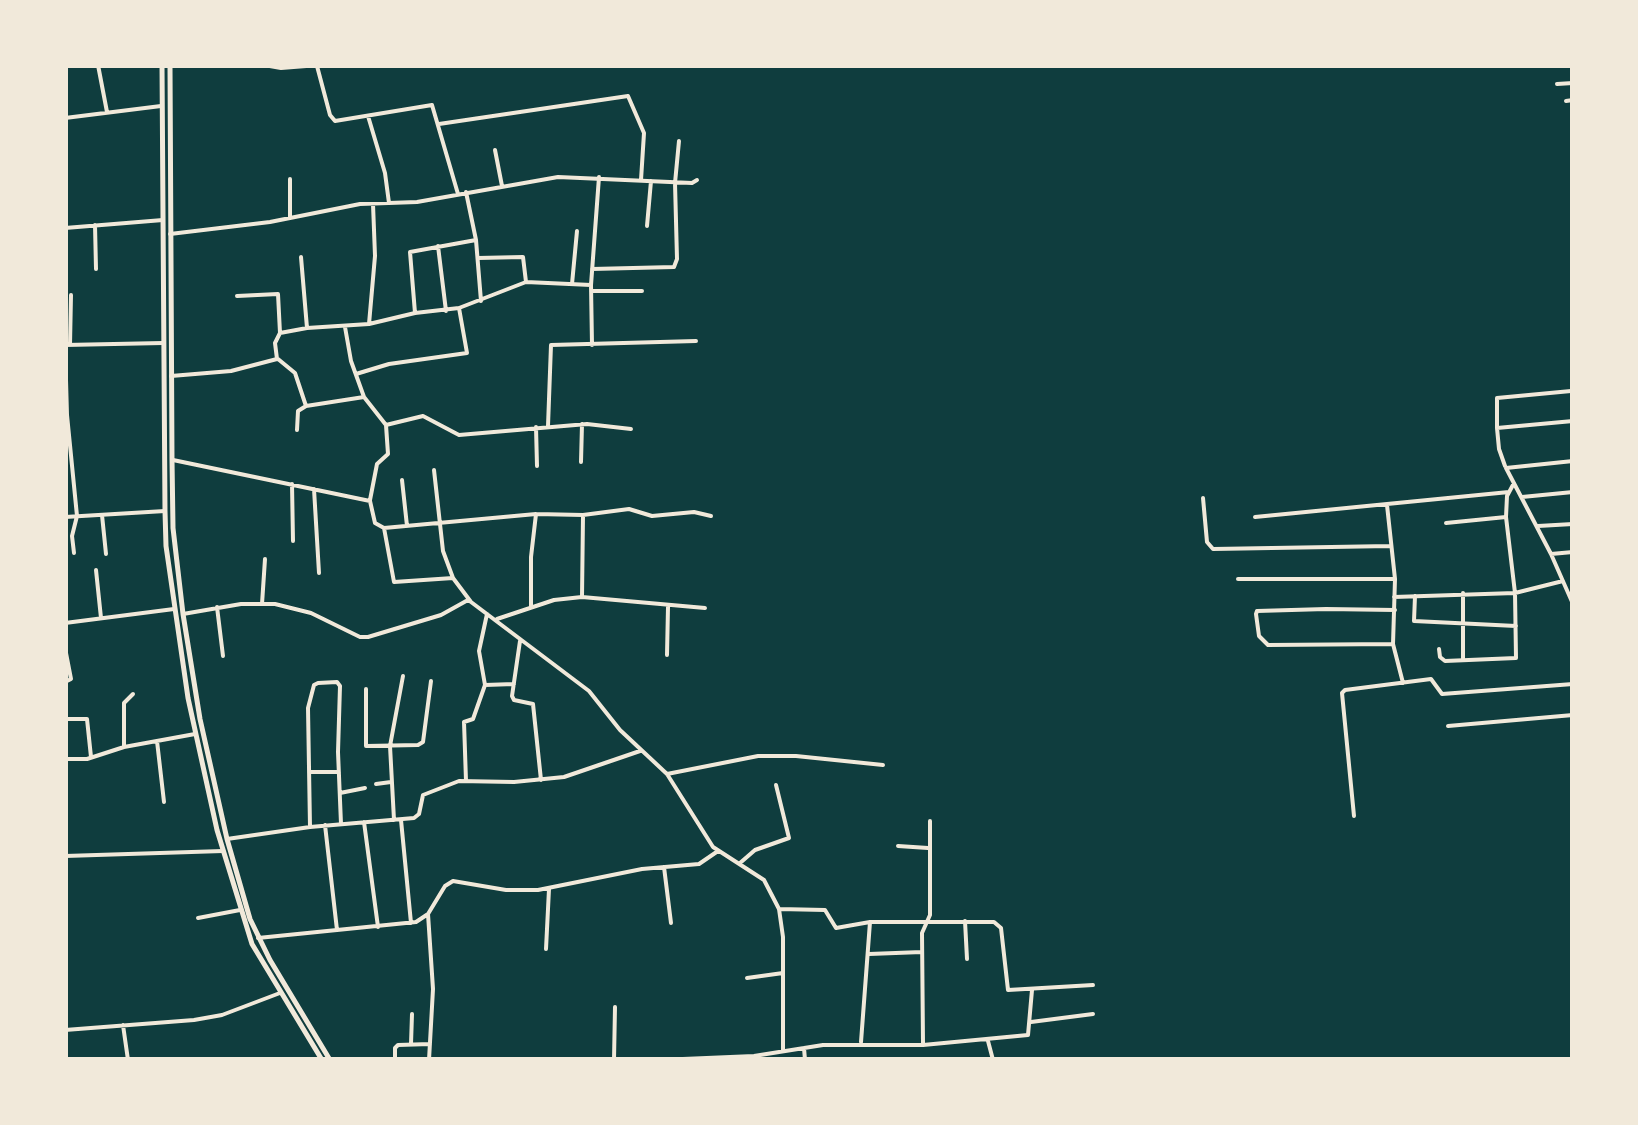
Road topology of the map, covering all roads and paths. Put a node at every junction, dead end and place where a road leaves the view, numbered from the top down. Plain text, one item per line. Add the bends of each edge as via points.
1 (98, 65) edge
2 (162, 65) edge
3 (170, 65) edge
4 (264, 65) edge
5 (318, 66) edge
6 (1573, 83) edge
7 (1557, 84) dead end
8 (160, 106) junction
9 (107, 112) junction
10 (368, 116) junction
11 (65, 118) edge
12 (438, 124) junction
13 (679, 141) dead end
14 (495, 150) dead end
15 (599, 177) junction
16 (290, 179) dead end
17 (641, 180) junction
18 (651, 180) junction
19 (697, 180) dead end
20 (675, 183) junction
21 (502, 186) junction
22 (462, 193) junction
23 (389, 202) junction
24 (373, 203) junction
25 (166, 211) junction
26 (290, 218) junction
27 (162, 220) junction
28 (95, 225) junction
29 (647, 226) dead end
30 (65, 228) edge
31 (577, 232) dead end
32 (170, 234) junction
33 (476, 240) junction
34 (438, 246) junction
35 (301, 257) dead end
36 (478, 258) junction
37 (96, 269) dead end
38 (592, 269) junction
39 (526, 282) junction
40 (572, 284) junction
41 (591, 288) junction
42 (642, 291) dead end
43 (71, 295) dead end
44 (238, 296) dead end
45 (481, 301) junction
46 (460, 308) junction
47 (446, 311) junction
48 (415, 313) junction
49 (370, 324) junction
50 (345, 326) junction
51 (307, 328) junction
52 (280, 333) junction
53 (696, 341) dead end
54 (163, 344) junction
55 (67, 345) edge
56 (592, 345) junction
57 (277, 359) junction
58 (356, 374) junction
59 (171, 376) junction
60 (1570, 391) dead end
61 (364, 397) junction
62 (306, 406) junction
63 (1573, 422) edge
64 (582, 424) junction
65 (386, 425) junction
66 (548, 426) junction
67 (536, 427) junction
68 (1497, 428) junction
69 (631, 429) dead end
70 (297, 430) dead end
71 (172, 460) junction
72 (1573, 461) edge
73 (581, 462) dead end
74 (537, 466) dead end
75 (1506, 468) junction
76 (434, 470) dead end
77 (402, 480) dead end
78 (292, 484) junction
79 (1514, 484) junction
80 (314, 489) junction
81 (1510, 492) junction
82 (1573, 492) edge
83 (1522, 497) junction
84 (1203, 498) dead end
85 (370, 501) junction
86 (1386, 505) junction
87 (165, 511) junction
88 (536, 514) junction
89 (102, 515) junction
90 (583, 515) junction
91 (77, 516) junction
92 (711, 516) dead end
93 (65, 517) edge
94 (1255, 517) dead end
95 (1506, 518) junction
96 (441, 521) junction
97 (1446, 523) dead end
98 (1573, 524) edge
99 (407, 526) junction
100 (1537, 526) junction
101 (384, 528) junction
102 (293, 541) dead end
103 (1390, 546) junction
104 (1573, 552) edge
105 (74, 553) dead end
106 (106, 554) dead end
107 (1551, 554) junction
108 (265, 559) dead end
109 (96, 570) dead end
110 (319, 573) dead end
111 (453, 578) junction
112 (1395, 579) junction
113 (1238, 580) dead end
114 (1562, 583) junction
115 (1573, 583) edge
116 (1463, 593) junction
117 (1515, 593) junction
118 (582, 596) junction
119 (1415, 596) junction
120 (1394, 597) junction
121 (468, 600) junction
122 (262, 604) junction
123 (1573, 604) edge
124 (531, 606) junction
125 (668, 607) junction
126 (217, 608) junction
127 (705, 608) dead end
128 (175, 609) junction
129 (1394, 610) junction
130 (183, 614) junction
131 (486, 614) junction
132 (101, 618) junction
133 (497, 619) junction
134 (1464, 622) junction
135 (65, 623) edge
136 (1516, 626) junction
137 (520, 640) junction
138 (1393, 644) junction
139 (65, 648) edge
140 (1439, 649) dead end
141 (223, 656) dead end
142 (667, 656) dead end
143 (1463, 661) junction
144 (403, 676) dead end
145 (65, 682) edge
146 (432, 682) dead end
147 (1403, 683) junction
148 (514, 684) junction
149 (1573, 684) edge
150 (485, 685) junction
151 (366, 689) dead end
152 (133, 694) dead end
153 (1573, 715) edge
154 (65, 719) edge
155 (1448, 726) dead end
156 (195, 734) junction
157 (157, 741) junction
158 (390, 746) junction
159 (124, 747) junction
160 (640, 750) junction
161 (65, 758) edge
162 (91, 758) junction
163 (883, 765) dead end
164 (308, 772) junction
165 (339, 772) junction
166 (667, 774) junction
167 (541, 780) junction
168 (392, 782) junction
169 (466, 782) junction
170 (376, 784) dead end
171 (776, 785) dead end
172 (366, 788) dead end
173 (340, 793) junction
174 (164, 802) dead end
175 (1354, 816) dead end
176 (398, 820) junction
177 (930, 821) dead end
178 (364, 822) junction
179 (341, 824) junction
180 (325, 825) junction
181 (310, 827) junction
182 (227, 839) junction
183 (898, 846) dead end
184 (930, 848) junction
185 (223, 851) junction
186 (718, 851) junction
187 (65, 856) edge
188 (740, 864) junction
189 (664, 868) junction
190 (549, 889) junction
191 (779, 909) junction
192 (240, 910) junction
193 (428, 914) junction
194 (198, 918) dead end
195 (870, 922) junction
196 (927, 922) junction
197 (965, 922) junction
198 (411, 923) junction
199 (671, 923) dead end
200 (378, 927) junction
201 (337, 931) junction
202 (258, 938) junction
203 (546, 949) dead end
204 (922, 952) junction
205 (869, 954) junction
206 (967, 959) dead end
207 (783, 974) junction
208 (747, 978) dead end
209 (1093, 985) dead end
210 (1032, 990) junction
211 (280, 993) junction
212 (614, 1007) dead end
213 (412, 1014) dead end
214 (1093, 1014) dead end
215 (1031, 1022) junction
216 (122, 1024) junction
217 (65, 1030) edge
218 (988, 1040) junction
219 (410, 1044) junction
220 (430, 1044) junction
221 (861, 1044) junction
222 (923, 1045) junction
223 (804, 1048) junction
224 (784, 1050) junction
225 (128, 1060) edge
226 (322, 1060) edge
227 (330, 1060) edge
228 (395, 1060) edge
229 (429, 1060) edge
230 (614, 1060) edge
231 (659, 1060) edge
232 (805, 1060) edge
233 (993, 1060) edge

1 - 9 street
2 - 8 main road
3 - 25 main road
4 - 5 street
5 - 10 street via 332,118
6 - 7 street
8 - 9 street
8 - 25 main road
9 - 11 street
10 - 12 street via 430,104
10 - 23 street
12 - 17 street via 628,96 644,134
12 - 22 street
13 - 20 street
14 - 21 street
15 - 17 street
15 - 21 street
15 - 38 street
16 - 26 street
17 - 18 street
18 - 20 street
18 - 29 street
19 - 20 street
20 - 38 street via 674,268
21 - 22 street
22 - 23 street
22 - 33 street
23 - 24 street
24 - 26 street
24 - 49 street
25 - 27 main road
25 - 32 main road
26 - 32 street
27 - 28 street
27 - 54 main road
28 - 30 street
28 - 37 street
31 - 40 street
32 - 59 main road
33 - 34 street
33 - 36 street
34 - 47 street
34 - 48 street via 410,252
35 - 51 street
36 - 39 street via 523,257
36 - 45 street
38 - 41 street
39 - 40 street
39 - 45 street
40 - 41 street
41 - 42 street
41 - 56 street
43 - 55 street
44 - 52 street via 278,294
45 - 46 street
46 - 47 street
46 - 58 street via 466,353
47 - 48 street
48 - 49 street
49 - 50 street
50 - 51 street
50 - 58 street
51 - 52 street
52 - 57 street
53 - 56 street
54 - 55 street
54 - 87 main road
55 - 91 street
56 - 66 street via 552,345
57 - 59 street
57 - 62 street via 295,373
58 - 61 street
59 - 71 main road
60 - 68 street via 1497,398
61 - 62 street
61 - 65 street
62 - 70 street via 298,411
63 - 68 street
64 - 66 street
64 - 69 street
64 - 73 street
65 - 67 street via 423,416 459,435
65 - 85 street via 388,454 377,464
66 - 67 street
67 - 74 street
68 - 75 street
71 - 78 street
71 - 130 main road
72 - 75 street
75 - 79 street
76 - 96 street
77 - 99 street
78 - 80 street
78 - 102 street
79 - 81 street
79 - 83 street
80 - 85 street
80 - 110 street
81 - 86 street
81 - 95 street
82 - 83 street
83 - 100 street
84 - 103 street via 1212,549
85 - 101 street via 375,523
86 - 94 street
86 - 103 street
87 - 89 street
87 - 128 main road
88 - 90 street
88 - 96 street
88 - 124 street
89 - 91 street
89 - 106 street
90 - 92 street via 629,509 652,516
90 - 118 street
91 - 93 street
91 - 105 street
95 - 97 street
95 - 117 street
96 - 99 street
96 - 111 street
98 - 100 street
99 - 101 street
100 - 107 street
101 - 111 street via 394,582
103 - 112 street
104 - 107 street
107 - 114 street
108 - 122 street
109 - 132 street
111 - 121 street
112 - 113 street
112 - 120 street
114 - 115 street
114 - 117 street
114 - 123 street
116 - 117 street
116 - 119 street
116 - 134 street
117 - 136 street
118 - 124 street
118 - 125 street
119 - 120 street
119 - 134 street via 1414,621
120 - 129 street
121 - 122 street via 441,615 360,636 311,613
121 - 131 street
122 - 126 street
124 - 133 street
125 - 127 street
125 - 142 street
126 - 130 street
126 - 141 street
128 - 132 street
128 - 156 main road
129 - 138 street
129 - 138 street via 1256,614 1259,636 1268,645
130 - 182 main road
131 - 133 street
131 - 150 street via 479,651
132 - 135 street
133 - 137 street
134 - 136 street
134 - 143 street
136 - 143 street via 1516,658
137 - 148 street
137 - 160 street via 589,691
138 - 147 street
139 - 145 street via 72,678
140 - 143 street via 1441,660
144 - 158 street
146 - 158 street via 423,742
147 - 149 street via 1434,679 1442,694
147 - 175 street via 1342,692
148 - 150 street
148 - 167 street via 513,698 533,705
150 - 169 street via 473,720 464,722
151 - 158 street via 366,746
152 - 159 street via 124,702
153 - 155 street
154 - 162 street via 87,719
156 - 157 street
156 - 185 main road
157 - 159 street
157 - 174 street
158 - 168 street
159 - 162 street
160 - 166 street
160 - 167 street
161 - 162 street
163 - 166 street via 758,756
164 - 165 street
164 - 165 street via 313,687 338,682
164 - 181 street
165 - 173 street
166 - 186 street
167 - 169 street
168 - 170 street
168 - 176 street
169 - 176 street via 423,795 418,816
171 - 188 street via 789,838 755,850
172 - 173 street
173 - 179 street
176 - 178 street
176 - 198 street
177 - 184 street
178 - 179 street
178 - 200 street
179 - 180 street
180 - 181 street
180 - 201 street
181 - 182 street
182 - 202 main road
183 - 184 street
184 - 196 street
185 - 187 street
185 - 192 main road
186 - 188 street
186 - 189 street via 699,864
188 - 191 street via 764,880
189 - 190 street
189 - 199 street
190 - 193 street via 453,881
190 - 203 street
191 - 195 street via 825,910 833,928
191 - 207 street
192 - 194 street
192 - 211 main road
193 - 198 street
193 - 220 street
195 - 196 street
195 - 205 street
196 - 197 street
196 - 204 street
197 - 206 street
197 - 210 street via 999,924 1007,988
198 - 200 street
200 - 201 street
201 - 202 street
202 - 227 main road
204 - 205 street
204 - 222 street
205 - 221 street
207 - 208 street
207 - 224 street
209 - 210 street
210 - 215 street
211 - 216 street via 222,1015
211 - 226 main road
212 - 230 street
213 - 219 street
214 - 215 street
215 - 218 street via 1030,1035
216 - 217 street
216 - 225 street
218 - 222 street
218 - 233 street
219 - 220 street
219 - 228 street via 396,1046
220 - 229 street
221 - 222 street
221 - 223 street
223 - 224 street
223 - 232 street
224 - 231 street

